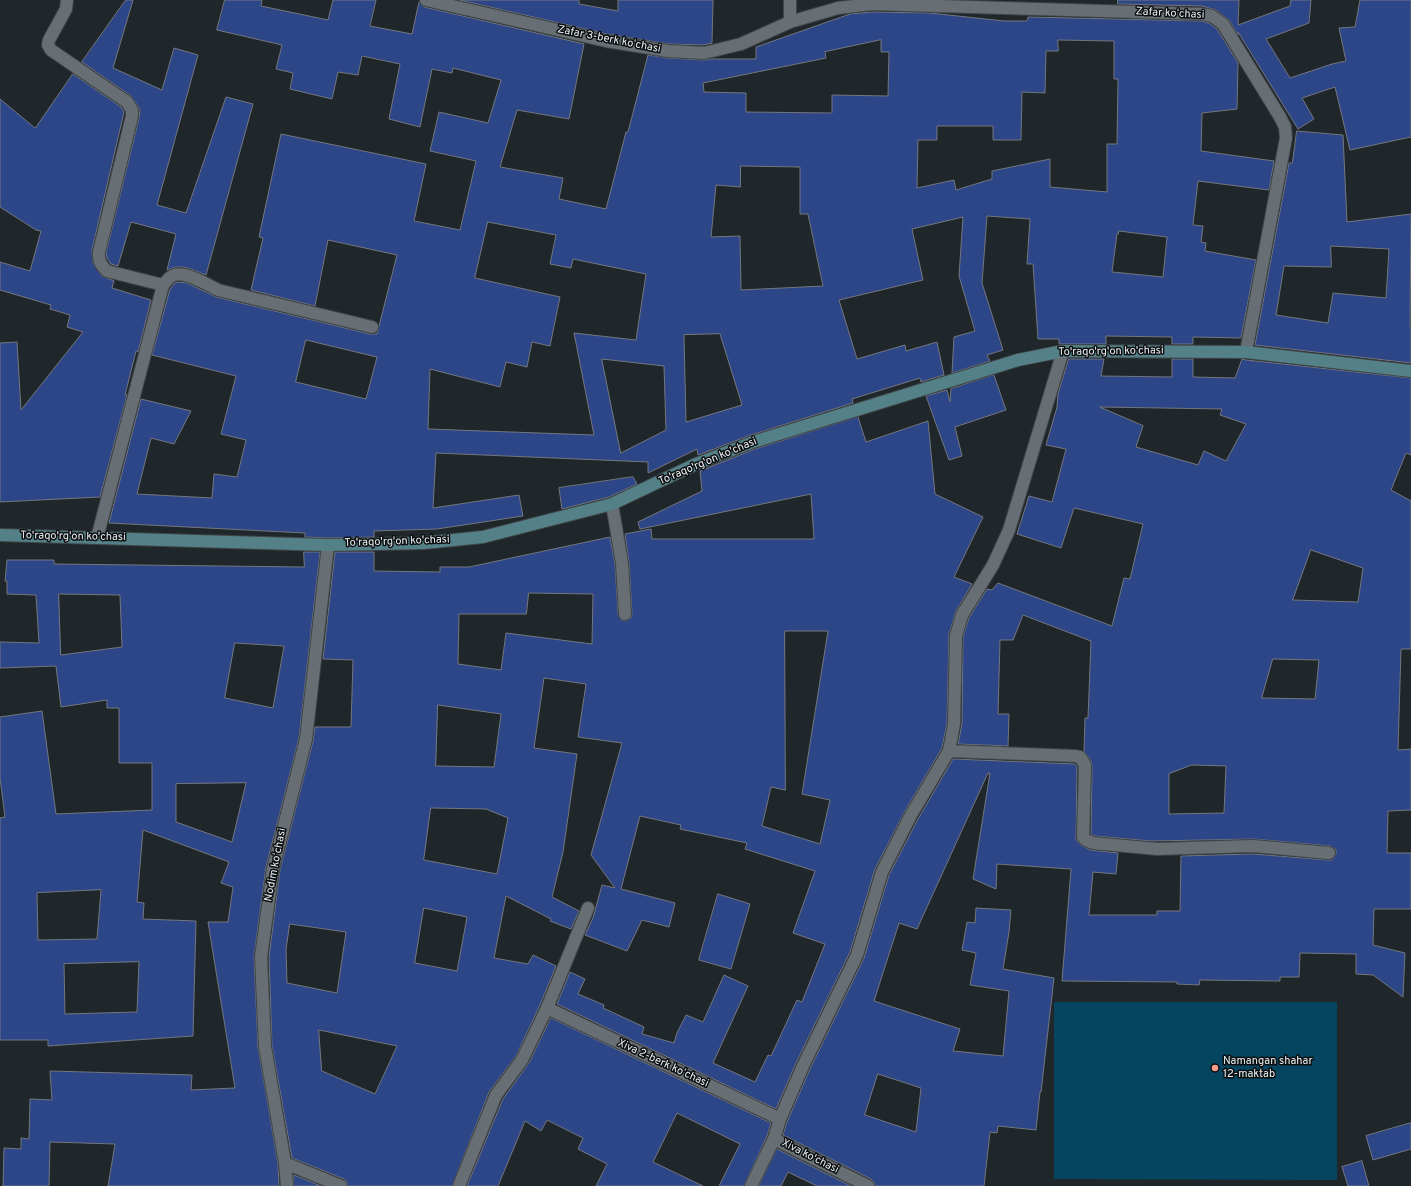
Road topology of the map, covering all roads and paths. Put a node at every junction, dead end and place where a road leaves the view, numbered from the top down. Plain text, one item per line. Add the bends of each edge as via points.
1 (67, 0) edge
2 (426, 0) edge
3 (790, 0) edge
4 (790, 22) junction
5 (163, 285) junction
6 (372, 327) dead end
7 (1063, 351) junction
8 (1246, 352) junction
9 (1411, 371) edge
10 (612, 504) junction
11 (0, 536) edge
12 (97, 538) junction
13 (328, 545) junction
14 (626, 614) dead end
15 (949, 751) junction
16 (1330, 853) dead end
17 (588, 908) dead end
18 (547, 1008) junction
19 (780, 1119) junction
20 (774, 1139) junction
21 (285, 1163) junction
22 (287, 1186) edge
23 (341, 1186) edge
24 (459, 1186) edge
25 (751, 1186) edge
26 (868, 1186) edge

1 - 5 street via 66,9 49,40 50,50 127,102 132,110 98,259 107,271
2 - 4 street, Zafar 3-berk koʻchasi via 606,41 668,51 704,53 734,46
3 - 4 street
4 - 8 street, Zafar koʻchasi via 838,8 872,4 1202,14 1218,20 1223,24 1280,117 1285,127 1286,138
5 - 6 street via 172,275 184,275 197,278 218,290
5 - 12 street
7 - 8 street, To'raqo'rg'on ko'chasi
7 - 10 street, To'raqo'rg'on ko'chasi via 1018,360 753,442 696,464
7 - 15 street via 1009,530 993,565 962,616 956,636 954,724
8 - 9 street, To'raqo'rg'on ko'chasi
10 - 13 street, To'raqo'rg'on ko'chasi via 483,537 424,543
10 - 14 street via 622,563
11 - 12 street, To'raqo'rg'on ko'chasi
12 - 13 street, To'raqo'rg'on ko'chasi
13 - 21 street, Nodim koʻchasi via 306,739 273,869 261,957 265,1047
15 - 16 street via 1080,757 1085,765 1083,837 1093,842 1157,849 1253,846
15 - 19 street via 911,815 882,872 857,955
17 - 18 street
18 - 19 street, Xiva 2-berk koʻchasi
18 - 24 street via 522,1060 496,1095
19 - 20 street
20 - 25 street
20 - 26 street, Xiva ko'chasi
21 - 22 street, Nodim koʻchasi
21 - 23 street

